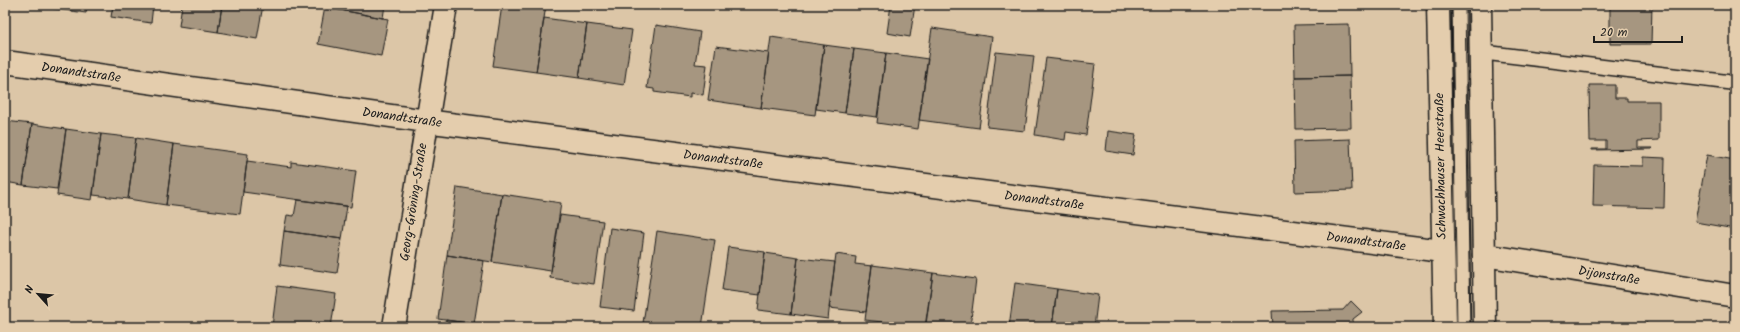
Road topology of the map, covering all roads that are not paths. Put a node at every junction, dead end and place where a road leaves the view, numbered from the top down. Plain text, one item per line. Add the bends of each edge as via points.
1 (446, 5) edge
2 (1438, 5) edge
3 (1459, 5) edge
4 (1480, 5) edge
5 (1480, 52) junction
6 (5, 62) edge
7 (1735, 83) edge
8 (428, 122) junction
9 (1442, 251) junction
10 (1484, 255) junction
11 (1735, 296) edge
12 (394, 327) edge
13 (1444, 327) edge
14 (1463, 327) edge
15 (1485, 327) edge

1 - 8 street, Georg-Gröning-Straße
2 - 9 street, Schwachhauser Heerstraße
3 - 14 lane
4 - 5 street
5 - 7 lane
5 - 10 street
6 - 8 street, Donandtstraße
8 - 9 street, Donandtstraße
8 - 12 street, Georg-Gröning-Straße
9 - 13 street, Schwachhauser Heerstraße
10 - 11 street, Dijonstraße
10 - 15 street

